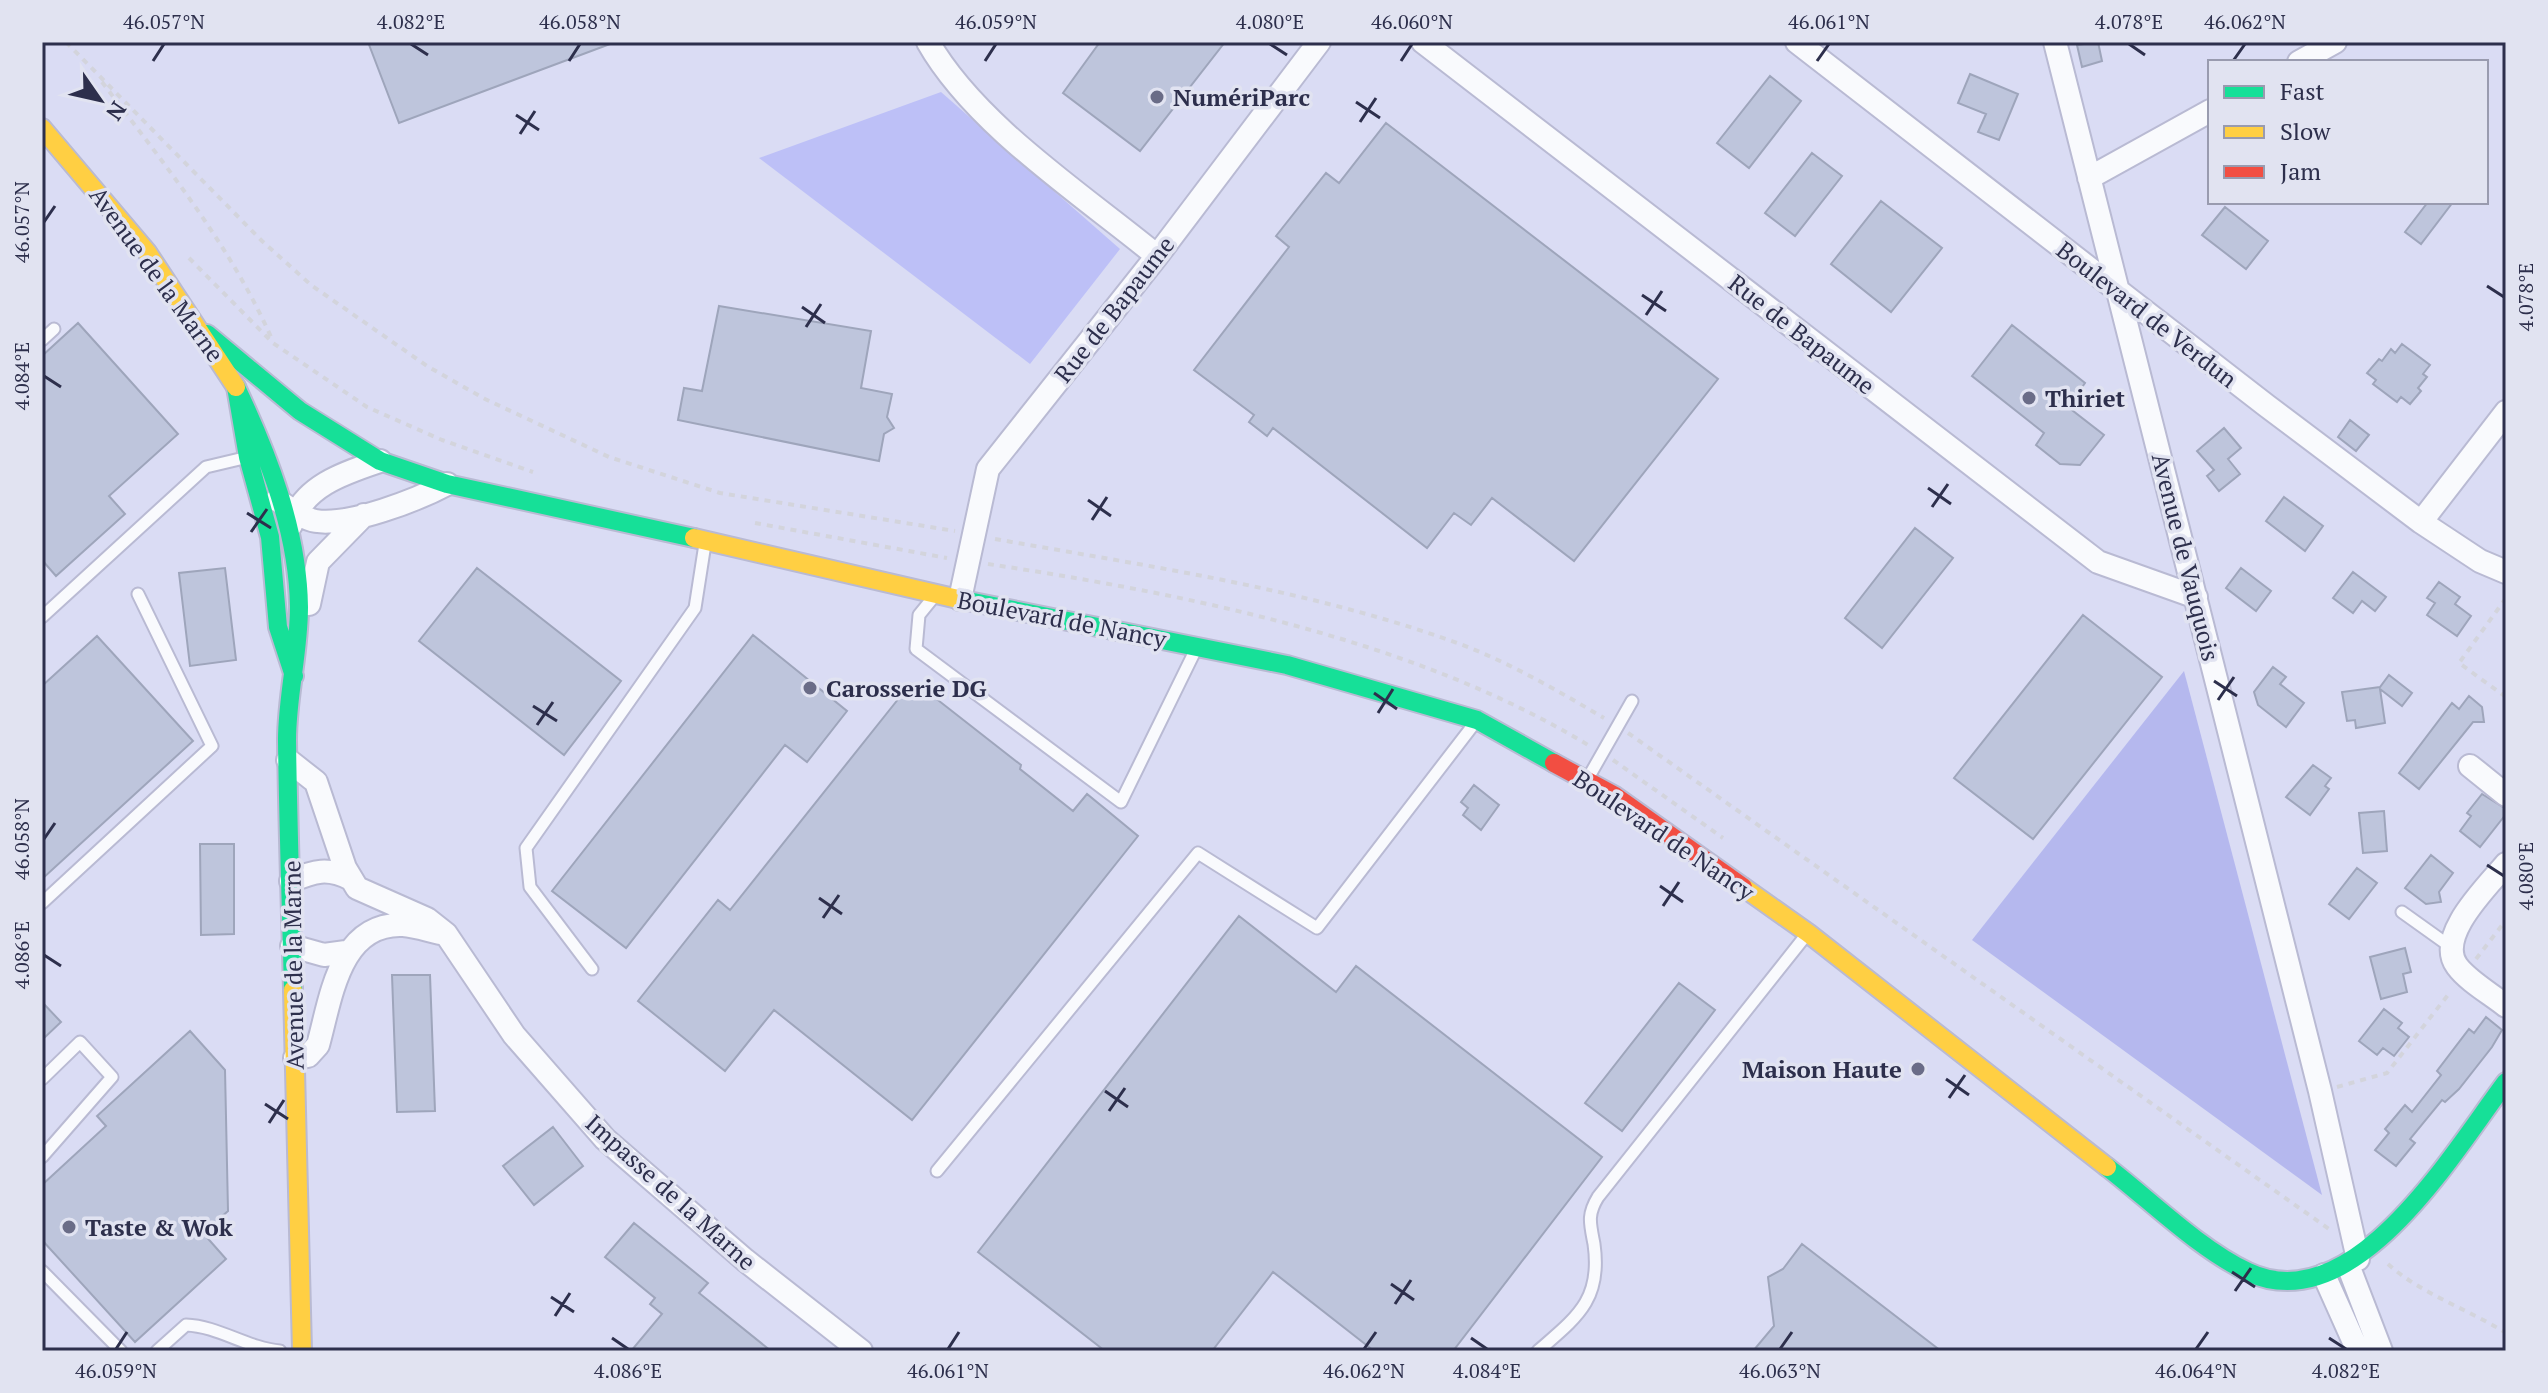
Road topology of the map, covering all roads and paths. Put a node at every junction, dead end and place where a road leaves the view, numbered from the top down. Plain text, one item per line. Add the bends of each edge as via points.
1 (66, 42) edge
2 (928, 42) edge
3 (1319, 42) edge
4 (1423, 42) edge
5 (1797, 42) edge
6 (2055, 42) edge
7 (2335, 42) edge
8 (2303, 60) edge
9 (91, 67) junction
10 (2208, 112) edge
11 (42, 128) edge
12 (2089, 178) junction
13 (1157, 256) junction
14 (2121, 293) junction
15 (54, 329) dead end
16 (204, 332) junction
17 (42, 340) edge
18 (236, 387) junction
19 (2506, 412) edge
20 (248, 457) junction
21 (380, 461) junction
22 (547, 477) dead end
23 (447, 484) junction
24 (256, 486) junction
25 (288, 507) junction
26 (364, 515) junction
27 (747, 522) dead end
28 (2421, 522) junction
29 (937, 529) dead end
30 (289, 533) junction
31 (705, 539) junction
32 (968, 561) junction
33 (2506, 572) edge
34 (274, 576) junction
35 (138, 594) dead end
36 (936, 594) junction
37 (2196, 597) junction
38 (2506, 598) edge
39 (960, 599) junction
40 (43, 615) edge
41 (1197, 647) junction
42 (294, 676) junction
43 (2506, 697) edge
44 (1632, 701) dead end
45 (1477, 720) junction
46 (1602, 753) junction
47 (288, 760) junction
48 (2470, 766) dead end
49 (1586, 780) junction
50 (2506, 795) edge
51 (1726, 841) dead end
52 (2506, 864) edge
53 (351, 879) junction
54 (291, 881) junction
55 (42, 903) edge
56 (2402, 912) dead end
57 (2506, 920) edge
58 (1808, 933) junction
59 (446, 934) junction
60 (292, 946) junction
61 (2451, 947) junction
62 (346, 952) junction
63 (592, 969) dead end
64 (2465, 973) junction
65 (2506, 1006) edge
66 (295, 1058) junction
67 (42, 1079) edge
68 (2506, 1082) edge
69 (2320, 1091) junction
70 (42, 1157) edge
71 (937, 1171) dead end
72 (2359, 1258) junction
73 (42, 1271) edge
74 (2324, 1275) junction
75 (2506, 1333) edge
76 (121, 1351) edge
77 (157, 1351) edge
78 (280, 1351) edge
79 (302, 1351) edge
80 (861, 1351) edge
81 (1538, 1351) edge
82 (2358, 1351) edge
83 (2381, 1351) edge

1 - 9 path
2 - 13 street via 946,74 1000,128
3 - 13 street, Rue de Bapaume
4 - 37 street, Rue de Bapaume via 2098,562
5 - 14 street, Boulevard de Verdun
6 - 12 street, Avenue de Vauquois
7 - 8 street
9 - 22 path via 209,223 273,343 367,407
9 - 29 path via 311,285 427,366 485,399 609,457 720,493
10 - 12 street
11 - 16 street, Avenue de la Marne via 119,214
12 - 14 street, Avenue de Vauquois
13 - 32 street, Rue de Bapaume via 988,469
14 - 28 street, Boulevard de Verdun
14 - 37 street, Avenue de Vauquois
15 - 17 lane
16 - 18 street, Avenue de la Marne
16 - 21 street, Boulevard de Nancy via 300,411
18 - 20 street, Avenue de la Marne
18 - 25 street, Avenue de la Marne
19 - 28 street
20 - 24 street, Avenue de la Marne
20 - 40 lane via 206,467
21 - 23 street, Boulevard de Nancy
21 - 25 street via 322,484
23 - 26 street via 421,498
23 - 31 street, Boulevard de Nancy
24 - 25 street
24 - 34 street, Avenue de la Marne
25 - 26 street via 313,521
25 - 30 street
26 - 42 street via 318,562
27 - 32 path
28 - 33 street, Boulevard de Verdun
30 - 34 street
30 - 42 street, Avenue de la Marne via 299,606
31 - 36 street, Boulevard de Nancy
31 - 63 lane via 695,608 526,848 530,887
32 - 39 street, Rue de Bapaume
32 - 46 path via 1131,589 1347,641 1480,690
34 - 42 street, Avenue de la Marne via 278,627
35 - 55 lane via 212,746
36 - 39 street, Boulevard de Nancy
36 - 41 lane via 919,615 916,649 1121,802
37 - 69 street, Avenue de Vauquois
38 - 43 path via 2459,663
39 - 41 street, Boulevard de Nancy
41 - 45 street, Boulevard de Nancy via 1287,665
42 - 47 street, Avenue de la Marne
44 - 46 lane
45 - 49 street, Boulevard de Nancy
45 - 71 lane via 1317,928 1198,853
46 - 49 lane
46 - 51 path
47 - 53 street via 316,782
47 - 54 street, Avenue de la Marne
48 - 50 street
49 - 58 street, Boulevard de Nancy
52 - 61 street via 2457,926
53 - 54 street, Impasse de la Marne via 335,870
53 - 59 street, Impasse de la Marne via 357,888 427,919
54 - 60 street, Avenue de la Marne
56 - 61 lane
57 - 64 path
58 - 74 street, Boulevard de Nancy via 2230,1262 2281,1281
58 - 81 lane via 1598,1197 1589,1212 1597,1275 1591,1297 1576,1319
59 - 62 street via 403,925 378,929
59 - 80 street, Impasse de la Marne via 514,1035 605,1139
60 - 62 street via 324,955
60 - 66 street, Avenue de la Marne
61 - 64 street
62 - 66 street via 318,1045 308,1056
64 - 65 street
64 - 69 path via 2387,1073
66 - 79 street, Avenue de la Marne
67 - 70 lane via 80,1042 112,1077
68 - 72 street via 2406,1211
69 - 72 street, Avenue de Vauquois
72 - 74 street, Boulevard de Nancy
72 - 75 path
72 - 83 street, Avenue de Vauquois
73 - 76 lane
74 - 82 street
77 - 78 lane via 186,1325

